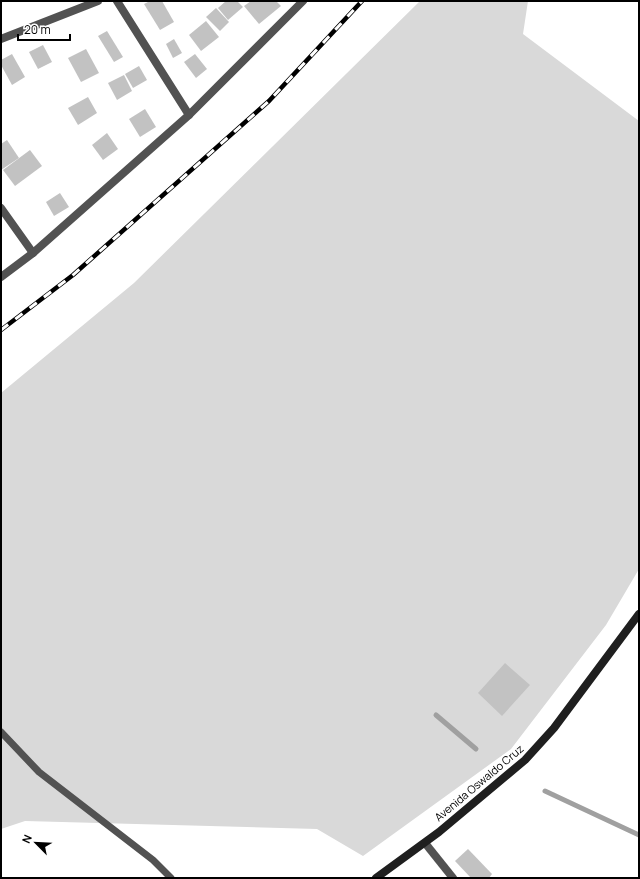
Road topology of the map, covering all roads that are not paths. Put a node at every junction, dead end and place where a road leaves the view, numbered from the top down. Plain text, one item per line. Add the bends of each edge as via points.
1 (98, 1) edge
2 (117, 1) edge
3 (303, 1) edge
4 (1, 40) edge
5 (189, 115) junction
6 (1, 208) edge
7 (33, 253) junction
8 (1, 277) edge
9 (639, 614) edge
10 (1, 732) edge
11 (425, 843) junction
12 (171, 878) edge
13 (376, 878) edge
14 (453, 878) edge

1 - 4 street
2 - 5 street
3 - 5 street
5 - 7 street
6 - 7 street
7 - 8 street
9 - 11 street, Avenida Oswaldo Cruz via 554,728 525,760
10 - 12 lane via 39,772 153,860
11 - 13 street, Avenida Oswaldo Cruz
11 - 14 street

